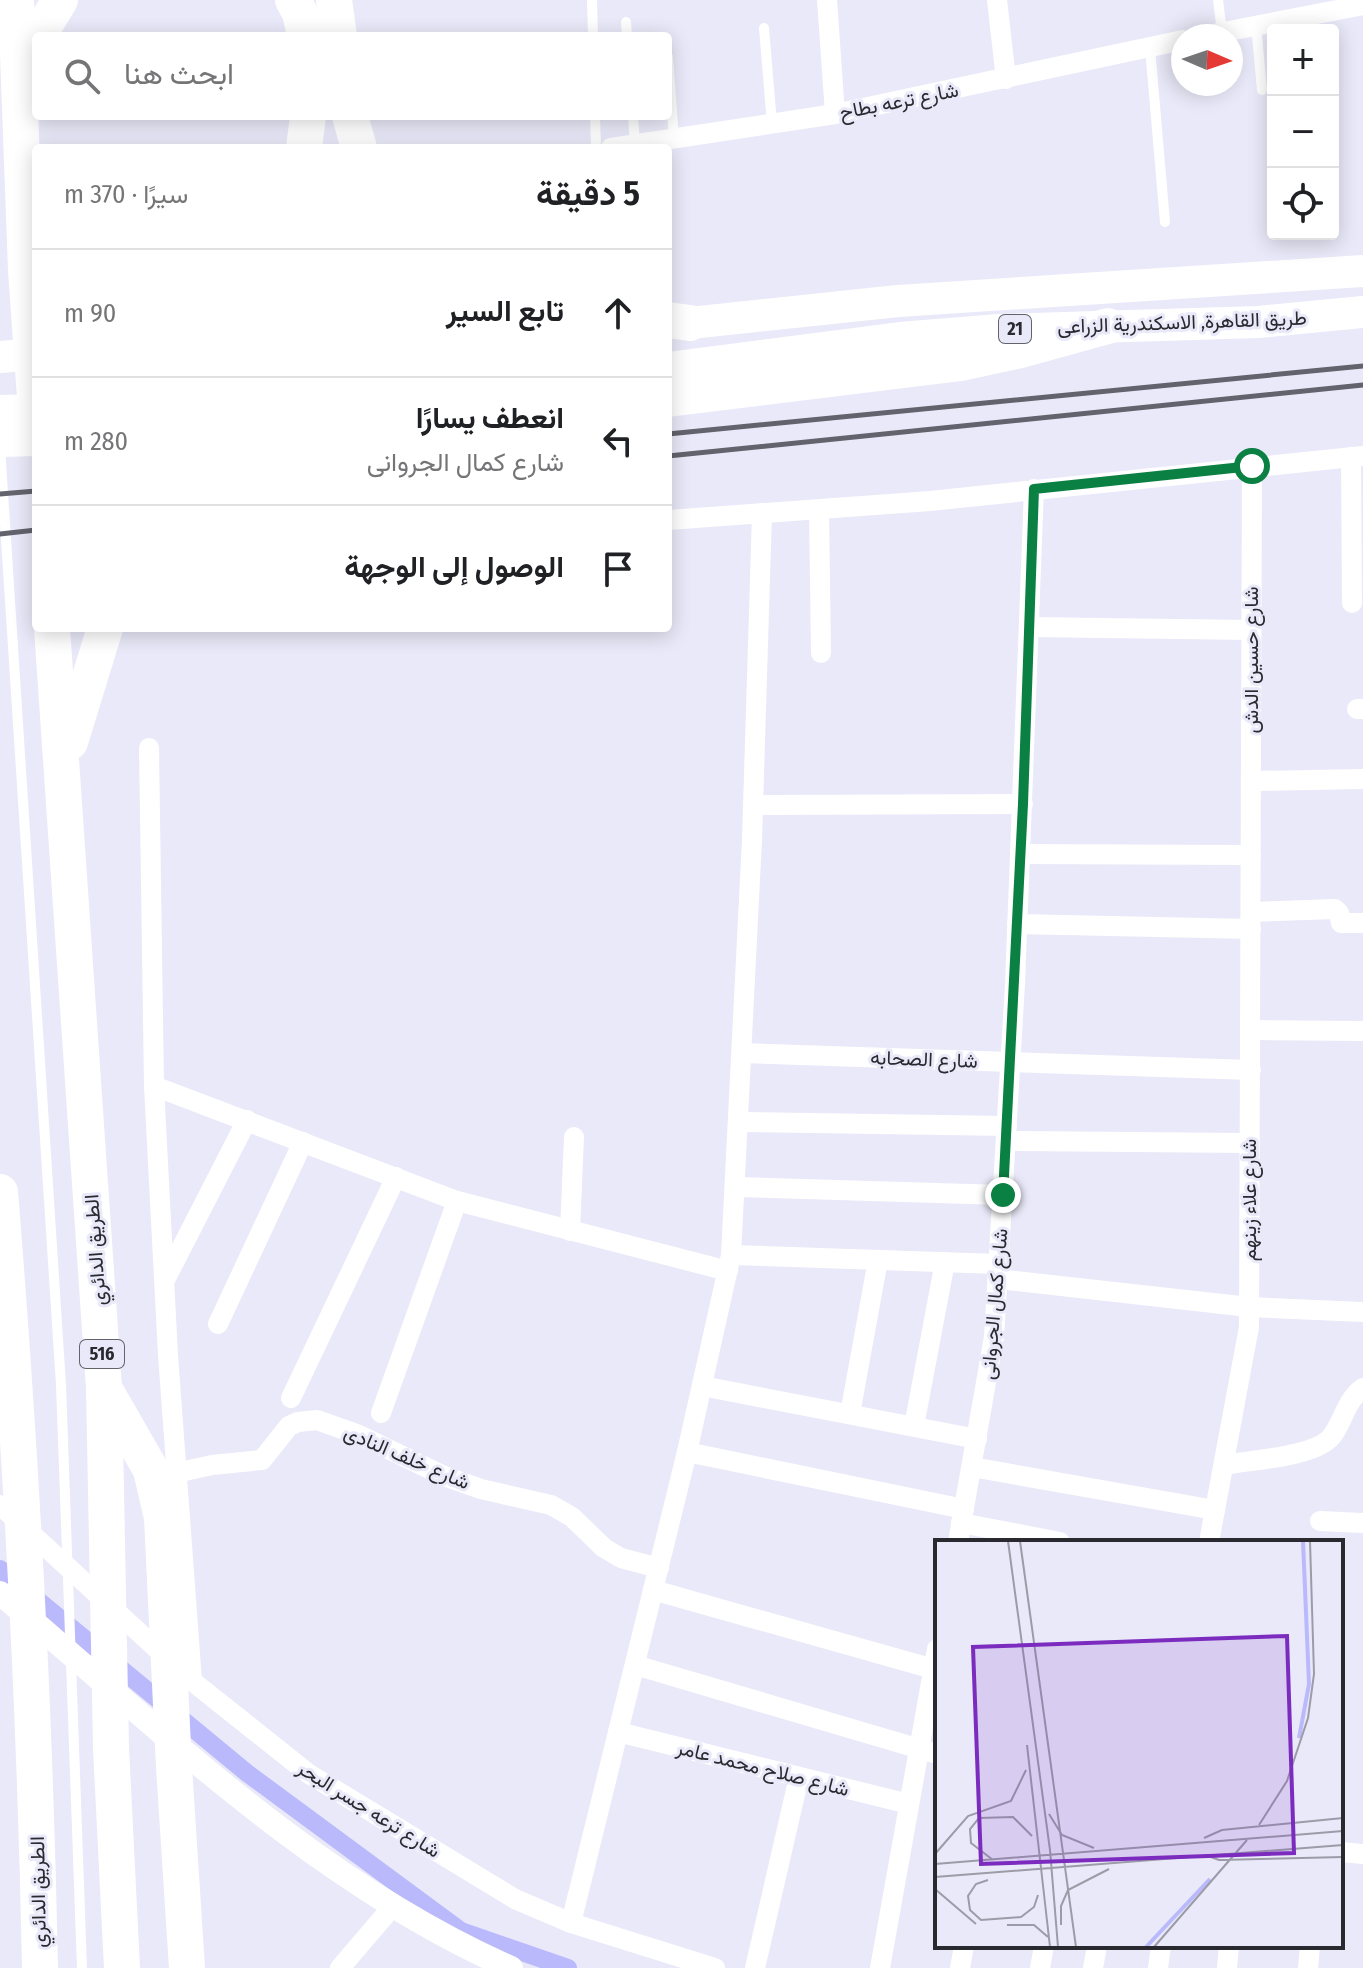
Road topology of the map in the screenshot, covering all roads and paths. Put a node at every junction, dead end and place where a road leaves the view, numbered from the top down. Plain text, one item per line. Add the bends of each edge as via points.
1 (16, 0) edge
2 (60, 0) edge
3 (293, 0) edge
4 (334, 0) edge
5 (592, 0) edge
6 (827, 0) edge
7 (997, 0) edge
8 (1218, 0) edge
9 (1363, 5) edge
10 (626, 22) dead end
11 (1214, 24) edge
12 (1286, 24) edge
13 (1256, 25) junction
14 (1267, 26) edge
15 (764, 28) dead end
16 (1243, 28) edge
17 (41, 32) edge
18 (304, 32) edge
19 (338, 32) edge
20 (593, 32) edge
21 (627, 32) edge
22 (1171, 43) edge
23 (1150, 48) junction
24 (32, 51) edge
25 (1006, 79) junction
26 (18, 88) junction
27 (1262, 90) dead end
28 (672, 112) edge
29 (835, 114) junction
30 (308, 120) edge
31 (595, 120) edge
32 (633, 120) edge
33 (772, 124) junction
34 (674, 139) junction
35 (304, 144) edge
36 (596, 144) edge
37 (635, 144) joint
38 (1165, 222) dead end
39 (1363, 271) edge
40 (1363, 312) edge
41 (675, 322) edge
42 (1108, 326) junction
43 (32, 354) edge
44 (32, 355) edge
45 (0, 357) edge
46 (672, 367) edge
47 (672, 399) edge
48 (0, 411) edge
49 (32, 411) edge
50 (32, 440) edge
51 (0, 444) edge
52 (1357, 456) edge
53 (1252, 466) junction
54 (1034, 489) junction
55 (819, 510) junction
56 (762, 513) junction
57 (672, 520) edge
58 (1352, 603) dead end
59 (1029, 627) junction
60 (1251, 630) junction
61 (52, 632) edge
62 (104, 632) edge
63 (821, 653) dead end
64 (149, 748) dead end
65 (63, 775) junction
66 (1363, 779) edge
67 (1251, 781) junction
68 (1023, 804) junction
69 (753, 805) junction
70 (1020, 854) junction
71 (1251, 855) junction
72 (1251, 920) junction
73 (1363, 923) edge
74 (1017, 924) junction
75 (1250, 1030) junction
76 (1363, 1031) edge
77 (742, 1053) junction
78 (1010, 1062) junction
79 (1251, 1070) junction
80 (154, 1086) junction
81 (247, 1120) junction
82 (739, 1122) junction
83 (1006, 1133) junction
84 (574, 1137) dead end
85 (303, 1142) junction
86 (1248, 1143) junction
87 (396, 1177) junction
88 (735, 1187) junction
89 (0, 1192) edge
90 (1003, 1195) junction
91 (457, 1201) junction
92 (570, 1231) junction
93 (878, 1260) junction
94 (945, 1262) junction
95 (729, 1263) junction
96 (998, 1271) junction
97 (164, 1282) junction
98 (1249, 1307) junction
99 (1363, 1312) edge
100 (218, 1324) dead end
101 (702, 1386) junction
102 (104, 1388) junction
103 (1363, 1388) edge
104 (291, 1398) dead end
105 (8, 1410) edge
106 (381, 1413) dead end
107 (850, 1414) junction
108 (914, 1426) junction
109 (977, 1439) junction
110 (687, 1452) junction
111 (1224, 1465) junction
112 (972, 1467) junction
113 (176, 1473) junction
114 (0, 1505) edge
115 (1215, 1510) junction
116 (1320, 1521) dead end
117 (1363, 1523) edge
118 (961, 1525) edge
119 (1048, 1540) edge
120 (1209, 1540) edge
121 (659, 1568) junction
122 (653, 1590) junction
123 (0, 1593) edge
124 (935, 1662) edge
125 (635, 1665) junction
126 (935, 1673) edge
127 (192, 1681) junction
128 (618, 1732) junction
129 (928, 1751) edge
130 (799, 1777) junction
131 (909, 1804) junction
132 (1343, 1852) edge
133 (1363, 1854) edge
134 (393, 1906) junction
135 (571, 1923) junction
136 (964, 1948) edge
137 (1044, 1948) edge
138 (1097, 1948) edge
139 (1161, 1948) edge
140 (1229, 1948) edge
141 (1310, 1948) edge
142 (40, 1968) edge
143 (82, 1968) edge
144 (122, 1968) edge
145 (187, 1968) edge
146 (340, 1968) edge
147 (511, 1968) edge
148 (715, 1968) edge
149 (755, 1968) edge
150 (880, 1968) edge
151 (960, 1968) edge
152 (1040, 1968) edge
153 (1093, 1968) edge
154 (1158, 1968) edge
155 (1227, 1968) edge
156 (1308, 1968) edge

1 - 26 highway
2 - 17 highway
3 - 18 highway
4 - 19 highway
5 - 20 lane
6 - 29 street
7 - 25 street
8 - 11 lane
9 - 12 street
10 - 21 lane
13 - 14 street
13 - 16 street
13 - 27 lane
15 - 33 lane
22 - 23 street, شارع ترعه بطاح
23 - 25 street, شارع ترعه بطاح
23 - 38 lane
24 - 26 highway
25 - 29 street, شارع ترعه بطاح
26 - 44 highway
28 - 34 lane
29 - 33 street, شارع ترعه بطاح
30 - 35 highway
31 - 36 lane
32 - 37 lane
33 - 34 street, شارع ترعه بطاح
34 - 37 street, شارع ترعه بطاح
39 - 41 highway, طريق القاهرة, الاسكندرية الزراعى / 21 via 898,301
40 - 42 highway, طريق القاهرة, الاسكندرية الزراعى / 21 via 1258,322
42 - 46 highway, طريق القاهرة, الاسكندرية الزراعى / 21 via 900,338
42 - 47 highway via 992,358
43 - 45 highway
48 - 49 highway
50 - 51 highway
51 - 143 lane via 61,1385
52 - 53 street
52 - 58 street
53 - 54 street
53 - 60 street, شارع حسين الدش
54 - 55 street
54 - 59 street, شارع كمال الجروانى
55 - 56 street
55 - 63 street
56 - 57 street
56 - 69 street
59 - 60 street
59 - 68 street, شارع كمال الجروانى
60 - 67 street, شارع حسين الدش
61 - 65 highway, الطريق الدائري / 516
62 - 65 highway
64 - 80 street
65 - 102 highway, الطريق الدائري / 516
66 - 67 street
67 - 71 street, شارع حسين الدش
68 - 69 street
68 - 70 street, شارع كمال الجروانى
69 - 77 street
70 - 71 street
70 - 74 street, شارع كمال الجروانى
71 - 72 street, شارع علاء زينهم
72 - 73 street via 1335,909 1341,923
72 - 74 street
72 - 75 street, شارع علاء زينهم
74 - 78 street, شارع كمال الجروانى
75 - 76 street
75 - 79 street, شارع علاء زينهم
77 - 78 street, شارع الصحابه
77 - 82 street
78 - 79 street, شارع الصحابه
78 - 83 street, شارع كمال الجروانى
79 - 86 street, شارع علاء زينهم
80 - 81 street
80 - 97 street
81 - 85 street
81 - 97 street
82 - 83 street
82 - 88 street
83 - 86 street
83 - 90 street, شارع كمال الجروانى
84 - 92 street
85 - 87 street
85 - 100 street
86 - 98 street, شارع علاء زينهم
87 - 91 street
87 - 104 street
88 - 90 street
88 - 95 street
89 - 105 highway, الطريق الدائري
90 - 96 street, شارع كمال الجروانى
91 - 92 street
91 - 106 street
92 - 95 street
93 - 94 street
93 - 95 street
93 - 107 street
94 - 96 street
94 - 108 street
95 - 101 street
96 - 98 street
96 - 109 street, شارع كمال الجروانى via 994,1337
97 - 113 street
98 - 99 street
98 - 111 street, شارع علاء زينهم
101 - 107 street
101 - 110 street
102 - 144 highway, الطريق الدائري / 516 via 111,1748
102 - 145 highway via 151,1470 162,1518
103 - 111 street via 1349,1402 1331,1437 1318,1447
105 - 142 highway, الطريق الدائري via 36,1756
107 - 108 street
108 - 109 street
109 - 112 street, شارع كمال الجروانى
110 - 118 street
110 - 121 street
111 - 115 street, شارع علاء زينهم
112 - 115 street
112 - 118 street, شارع كمال الجروانى
113 - 121 street, شارع خلف النادى via 256,1462 268,1456 289,1426 307,1420 326,1423 444,1476 551,1505 621,1558
113 - 127 street
114 - 127 street, شارع ترعه جسر البحر
115 - 120 street, شارع علاء زينهم
116 - 117 street
118 - 119 street
121 - 122 street
122 - 124 street
122 - 125 street
123 - 134 street via 279,1830
125 - 128 street
125 - 129 street
126 - 129 street
127 - 135 street, شارع ترعه جسر البحر via 309,1774 515,1899
128 - 130 street, شارع صلاح محمد عامر
128 - 135 street
129 - 131 street
130 - 131 street, شارع صلاح محمد عامر
130 - 149 street
131 - 150 street
132 - 133 street
134 - 146 street
134 - 147 street
135 - 148 street, شارع ترعه جسر البحر
136 - 151 street
137 - 152 street
138 - 153 street
139 - 154 street
140 - 155 street
141 - 156 street

